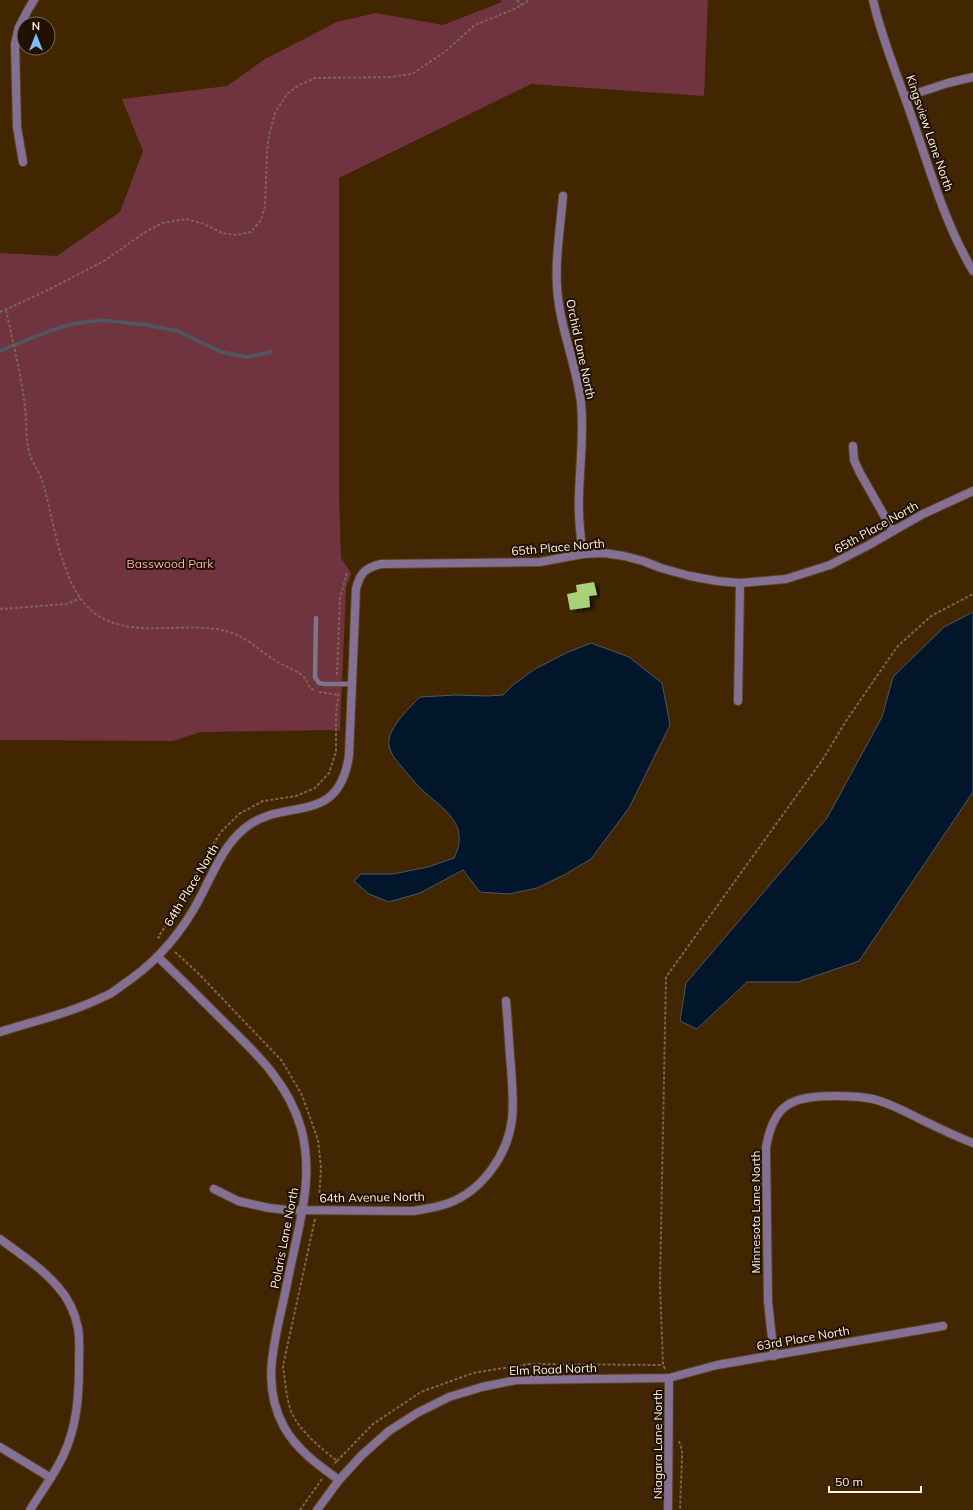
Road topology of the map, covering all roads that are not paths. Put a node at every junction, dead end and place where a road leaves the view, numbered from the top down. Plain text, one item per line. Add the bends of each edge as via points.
1 (34, 0) edge
2 (873, 0) edge
3 (973, 77) edge
4 (905, 98) junction
5 (23, 162) dead end
6 (563, 196) dead end
7 (973, 270) edge
8 (853, 446) dead end
9 (973, 491) edge
10 (893, 531) junction
11 (583, 554) junction
12 (740, 583) junction
13 (316, 618) dead end
14 (352, 684) junction
15 (738, 701) dead end
16 (277, 814) joint
17 (158, 957) junction
18 (506, 1000) dead end
19 (0, 1032) edge
20 (973, 1143) edge
21 (214, 1189) dead end
22 (303, 1210) junction
23 (0, 1239) edge
24 (943, 1326) dead end
25 (774, 1356) junction
26 (669, 1378) junction
27 (0, 1447) edge
28 (51, 1478) junction
29 (339, 1480) junction
30 (30, 1510) edge
31 (317, 1510) edge
32 (668, 1510) edge

1 - 5 street via 19,27 15,44 17,127
2 - 4 street, Kingsview Lane North
3 - 4 street
4 - 7 street, Kingsview Lane North via 948,222
6 - 11 street, Orchid Lane North via 557,291 581,403 579,520
8 - 10 street via 854,460 860,473
9 - 10 street, 65th Place North
10 - 12 street, 65th Place North via 830,565 805,574 786,579
11 - 12 street, 65th Place North via 604,553 624,556 690,576
11 - 14 street, 65th Place North via 540,562 372,566 358,579 356,589
12 - 15 street
13 - 14 lane via 315,677 318,682 324,684
14 - 16 street, 65th Place North via 348,768 344,778 332,795 318,804
16 - 17 street, 64th Place North via 260,818 233,840 225,850 192,912
17 - 19 street, 64th Place North via 139,974 105,997
17 - 22 street, Polaris Lane North via 258,1054 277,1077 291,1101 301,1128 306,1156
18 - 22 street, 64th Avenue North via 513,1098 512,1120 507,1141 485,1178 450,1202 432,1208 414,1211
20 - 25 street, Minnesota Lane North via 873,1099 817,1096 802,1098 787,1105 776,1117 769,1131 766,1148 768,1302
21 - 22 street, 64th Avenue North via 238,1201 269,1208
22 - 29 street, Polaris Lane North via 272,1351 270,1384 284,1428 303,1452
23 - 28 street via 43,1272 59,1288 71,1306 78,1328 78,1407 72,1435 64,1456
24 - 25 street, 63rd Place North
25 - 26 street, 63rd Place North via 717,1365
26 - 29 street, Elm Road North via 516,1380 482,1386 449,1397 389,1431
26 - 32 street, Niagara Lane North
27 - 28 street
28 - 30 street
29 - 31 street, Elm Road North

